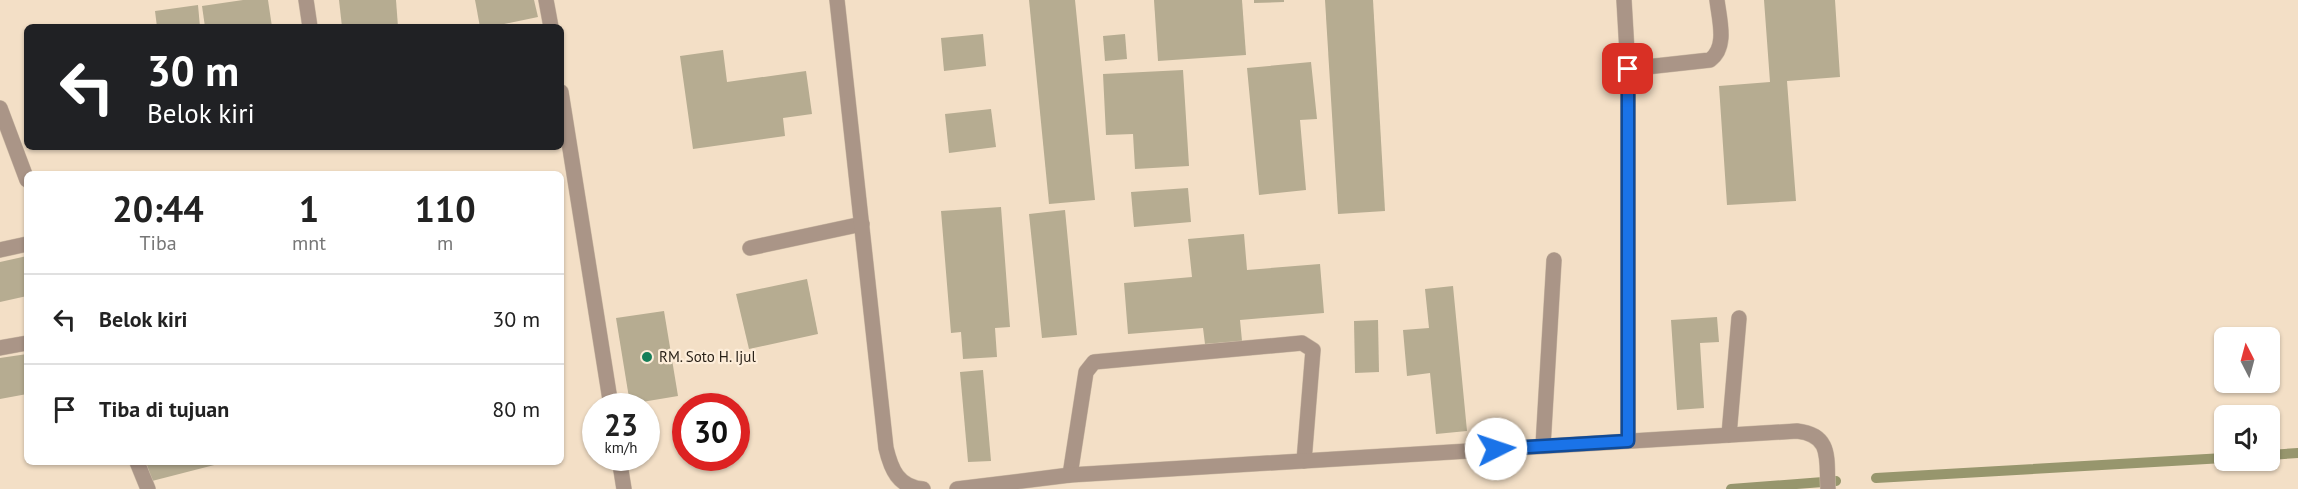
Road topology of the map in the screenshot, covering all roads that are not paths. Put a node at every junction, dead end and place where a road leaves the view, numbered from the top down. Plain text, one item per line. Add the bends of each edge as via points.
1 (306, 0) edge
2 (546, 0) edge
3 (837, 0) edge
4 (1624, 0) edge
5 (1717, 0) edge
6 (310, 24) edge
7 (550, 24) edge
8 (1628, 69) junction
9 (0, 108) edge
10 (564, 111) edge
11 (24, 172) edge
12 (861, 224) junction
13 (24, 245) edge
14 (750, 248) dead end
15 (0, 250) edge
16 (1554, 260) dead end
17 (1739, 318) dead end
18 (24, 344) edge
19 (0, 348) edge
20 (609, 393) edge
21 (1729, 435) junction
22 (1628, 441) junction
23 (1543, 446) junction
24 (1304, 460) junction
25 (138, 465) edge
26 (621, 471) edge
27 (1070, 475) junction
28 (148, 489) edge
29 (624, 489) edge
30 (923, 489) edge
31 (957, 489) edge
32 (1828, 489) edge

1 - 6 street
2 - 7 street
3 - 12 street
4 - 8 street
5 - 8 street via 1721,44 1717,55 1710,60
8 - 22 street
9 - 11 street
10 - 20 street
12 - 14 street
12 - 30 street via 886,448 899,480
13 - 15 street
16 - 23 street
17 - 21 street
18 - 19 street
21 - 22 street
21 - 32 street via 1797,431 1819,438 1826,450
22 - 23 street
23 - 24 street
24 - 27 street
24 - 27 street via 1313,350 1302,343 1094,362 1086,372
25 - 28 street
26 - 29 street
27 - 31 street

